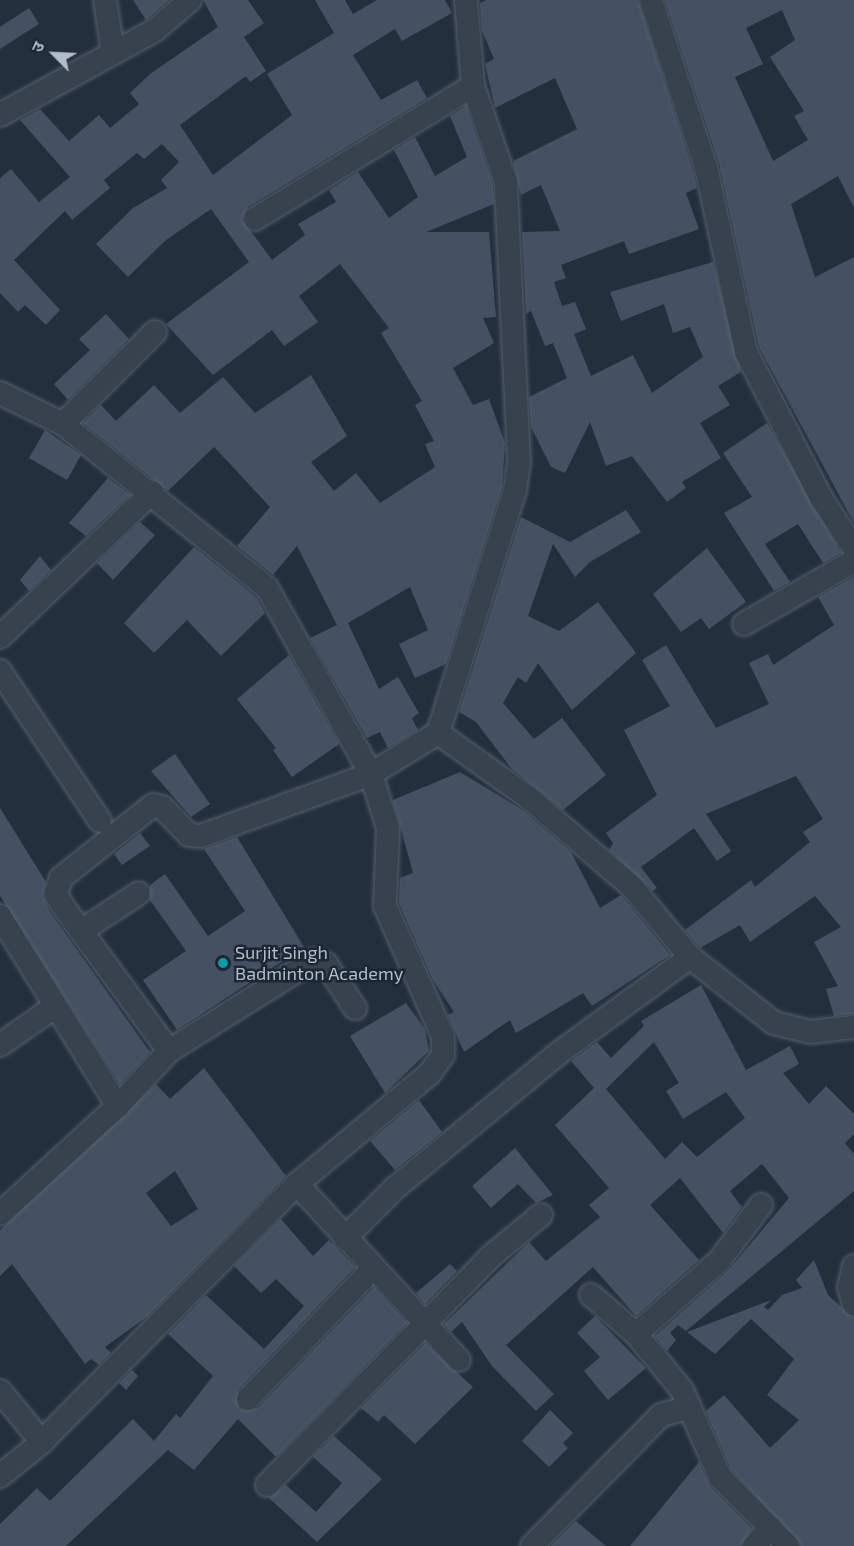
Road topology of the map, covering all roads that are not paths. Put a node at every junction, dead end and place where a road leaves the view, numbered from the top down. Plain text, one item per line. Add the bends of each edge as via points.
1 (105, 0) edge
2 (190, 0) edge
3 (466, 0) edge
4 (651, 0) edge
5 (113, 53) junction
6 (473, 86) junction
7 (0, 115) edge
8 (255, 219) dead end
9 (155, 332) dead end
10 (0, 393) edge
11 (63, 424) junction
12 (152, 492) junction
13 (854, 548) edge
14 (854, 561) edge
15 (744, 624) dead end
16 (0, 637) edge
17 (0, 671) edge
18 (438, 733) junction
19 (371, 774) junction
20 (100, 821) dead end
21 (138, 893) dead end
22 (0, 916) edge
23 (81, 931) junction
24 (690, 957) junction
25 (56, 1006) junction
26 (355, 1008) dead end
27 (854, 1027) edge
28 (0, 1045) edge
29 (169, 1051) junction
30 (118, 1106) junction
31 (297, 1184) junction
32 (761, 1205) dead end
33 (0, 1214) edge
34 (541, 1215) dead end
35 (345, 1238) junction
36 (854, 1266) edge
37 (373, 1268) junction
38 (591, 1295) dead end
39 (854, 1304) edge
40 (424, 1323) junction
41 (636, 1334) junction
42 (459, 1360) dead end
43 (0, 1391) edge
44 (248, 1399) dead end
45 (687, 1408) junction
46 (42, 1442) junction
47 (0, 1476) edge
48 (267, 1485) dead end
49 (771, 1528) junction
50 (532, 1546) edge
51 (754, 1546) edge
52 (788, 1546) edge

1 - 5 street
2 - 5 street via 155,30
3 - 6 street
4 - 13 street via 706,167 746,352 821,498
5 - 7 street
6 - 8 street
6 - 18 street via 506,182 519,462 475,629
9 - 11 street
10 - 11 street
11 - 12 street
12 - 16 street
12 - 19 street via 267,588
14 - 15 street
17 - 20 street
18 - 19 street
18 - 24 street via 529,798 631,886
19 - 23 street via 201,836 189,836 162,807 153,805 61,878 56,894
19 - 31 street via 388,828 385,906 443,1036 443,1055 429,1074
21 - 23 street
22 - 25 street
23 - 29 street
24 - 27 street via 774,1023 810,1032
24 - 35 street via 559,1053 395,1188
25 - 28 street
25 - 30 street
26 - 29 street via 326,964 314,960
29 - 30 street
30 - 33 street
31 - 35 street
31 - 46 street
32 - 41 street via 719,1261
34 - 40 street
35 - 37 street
36 - 39 street via 849,1287
37 - 40 street
37 - 44 street
38 - 41 street
40 - 42 street
40 - 48 street
41 - 45 street via 682,1390
43 - 46 street
45 - 49 street via 720,1477
45 - 50 street via 661,1415
46 - 47 street
49 - 51 street
49 - 52 street

